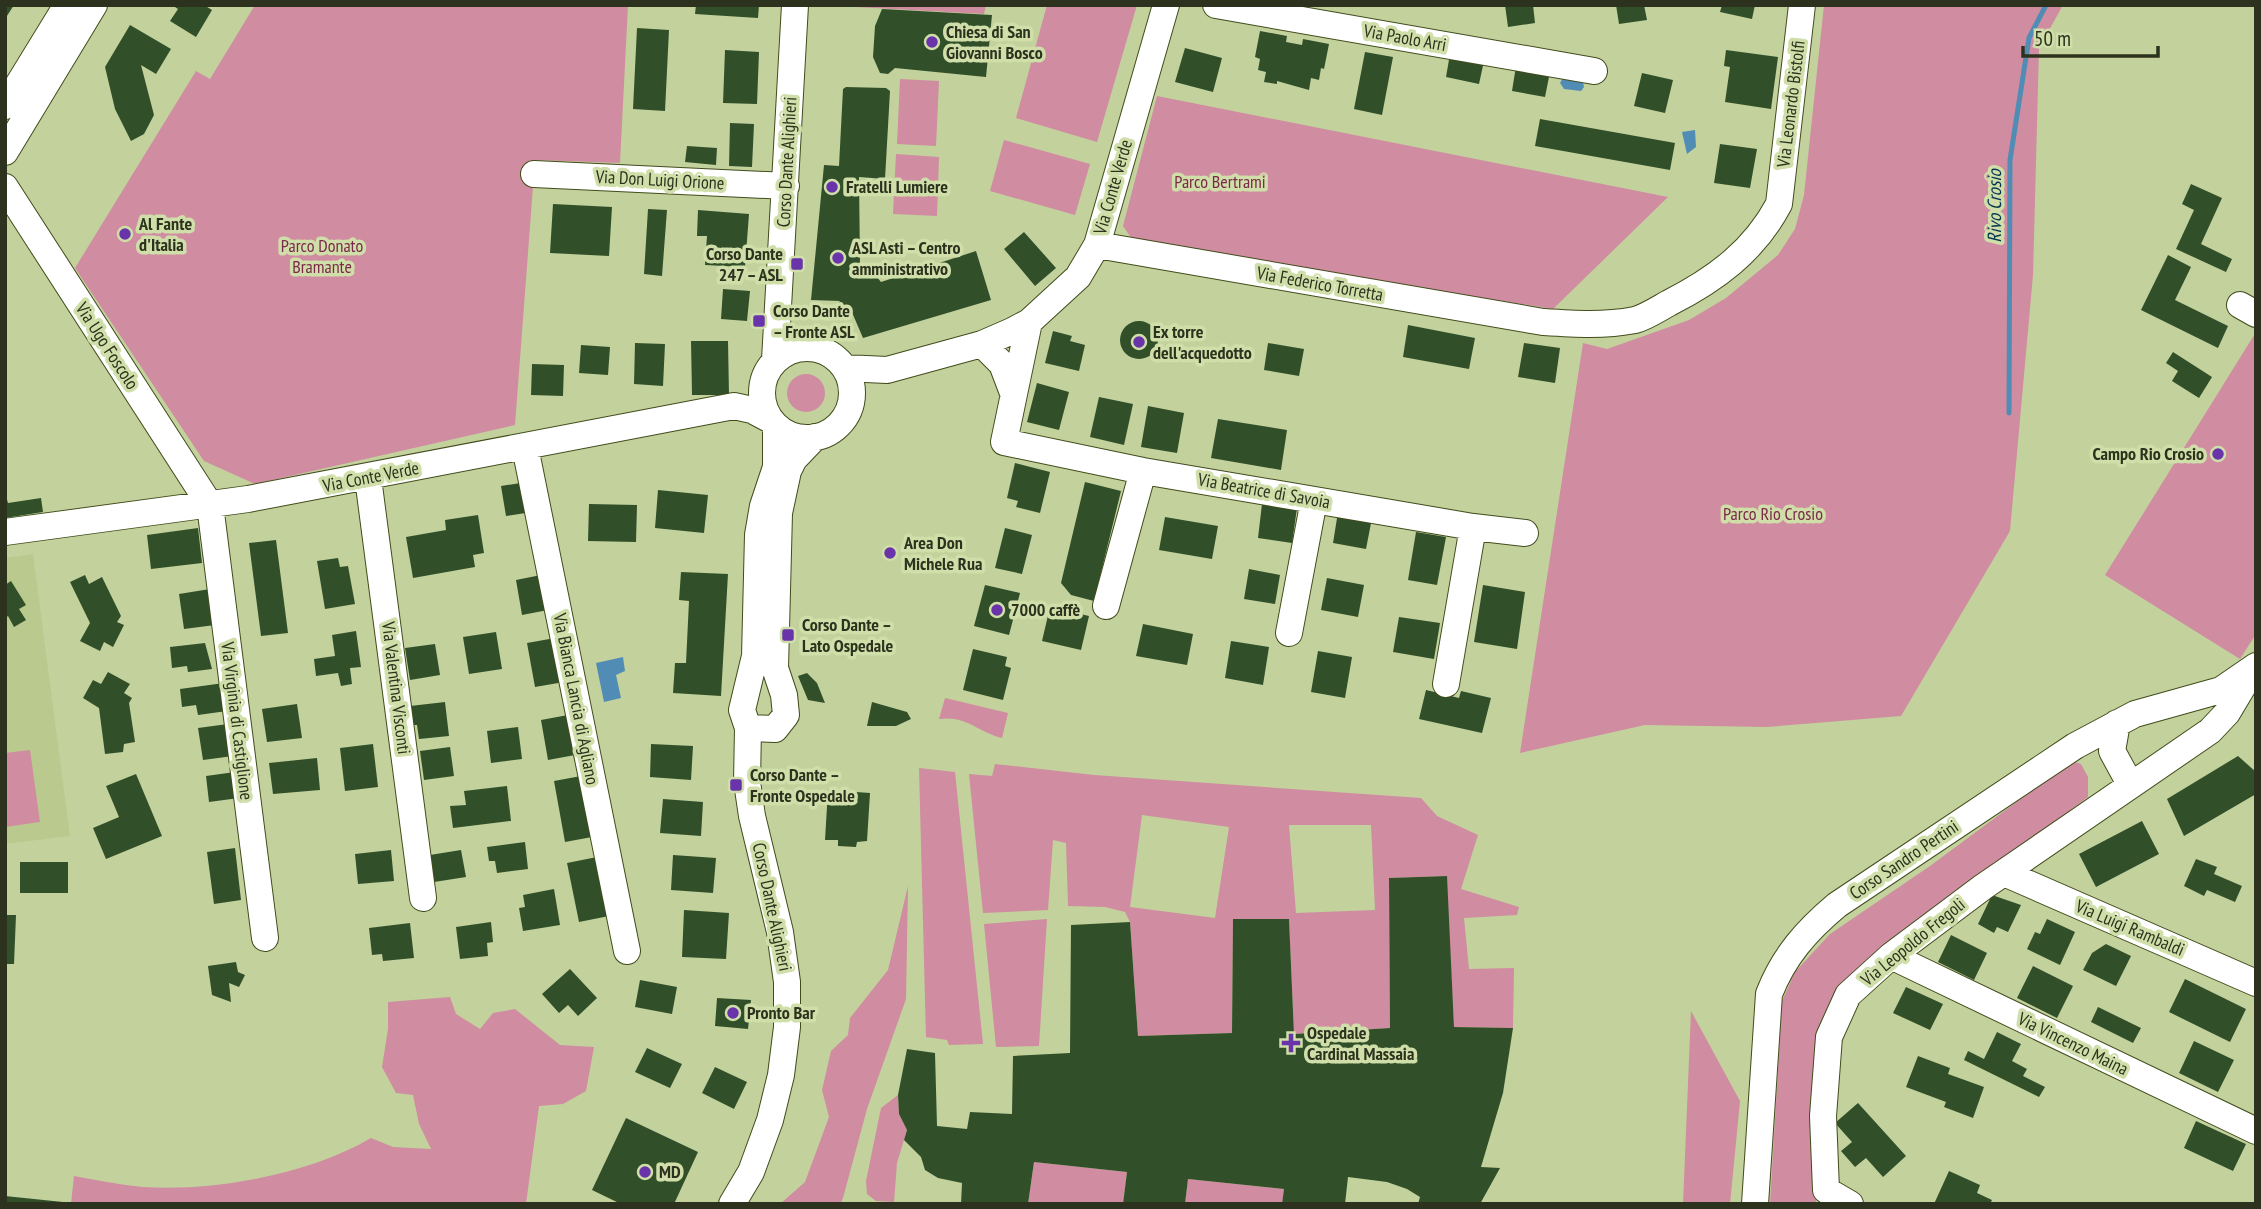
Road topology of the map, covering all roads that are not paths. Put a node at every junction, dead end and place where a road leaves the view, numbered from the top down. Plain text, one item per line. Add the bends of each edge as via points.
1 (67, 5) edge
2 (94, 5) edge
3 (795, 5) edge
4 (1166, 5) edge
5 (1216, 5) edge
6 (1802, 5) edge
7 (1594, 71) dead end
8 (5, 106) edge
9 (5, 152) edge
10 (534, 174) dead end
11 (786, 186) junction
12 (5, 187) edge
13 (1779, 204) joint
14 (5, 222) edge
15 (1097, 245) junction
16 (779, 318) junction
17 (1029, 322) junction
18 (982, 344) junction
19 (802, 348) junction
20 (775, 360) junction
21 (845, 368) junction
22 (887, 370) junction
23 (762, 388) junction
24 (1013, 393) junction
25 (852, 396) junction
26 (734, 405) junction
27 (773, 423) junction
28 (815, 437) junction
29 (525, 447) junction
30 (1143, 471) junction
31 (368, 478) junction
32 (1314, 500) junction
33 (200, 506) junction
34 (1473, 527) junction
35 (5, 532) edge
36 (1525, 533) dead end
37 (1106, 606) dead end
38 (1289, 633) dead end
39 (2256, 666) edge
40 (1446, 684) dead end
41 (2117, 723) junction
42 (748, 728) junction
43 (2075, 746) junction
44 (2124, 773) junction
45 (2004, 873) junction
46 (423, 898) dead end
47 (265, 938) dead end
48 (626, 951) dead end
49 (1891, 956) junction
50 (2256, 984) edge
51 (2256, 1131) edge
52 (732, 1204) edge
53 (1755, 1204) edge
54 (1850, 1204) edge

1 - 8 street
2 - 9 street
3 - 11 street, Corso Dante Alighieri
4 - 15 street, Via Conte Verde
5 - 7 street, Via Paolo Arri
6 - 13 street, Via Leonardo Bistolfi
10 - 11 street, Via Don Luigi Orione
11 - 16 street, Corso Dante Alighieri
12 - 33 street, Via Ugo Foscolo
13 - 15 street, Via Federico Torretta via 1745,253 1700,287 1638,319 1589,326 1543,322
14 - 33 street, Via Ugo Foscolo
15 - 17 street, Via Conte Verde via 1078,277
16 - 19 street
16 - 20 street, Corso Dante Alighieri
17 - 18 street, Via Conte Verde
17 - 24 street
18 - 22 street, Via Conte Verde
18 - 24 street via 1002,364
19 - 20 street
19 - 21 street via 826,352
20 - 23 street
21 - 22 street, Via Conte Verde
21 - 25 street
22 - 25 street, Via Conte Verde
23 - 26 street, Via Conte Verde
23 - 27 street via 765,410
24 - 30 street, Via Beatrice di Savoia via 1004,442
25 - 28 street via 841,423
26 - 27 street
26 - 29 street, Via Conte Verde
27 - 28 street via 788,433
27 - 42 street, Corso Dante Alighieri via 776,467 763,506 755,569 755,656 742,710
28 - 42 street via 788,471 779,513 775,668 786,715 775,729
29 - 31 street, Via Conte Verde
29 - 48 street, Via Bianca Lancia di Agliano
30 - 32 street, Via Beatrice di Savoia
30 - 37 street
31 - 33 street, Via Conte Verde
31 - 46 street, Via Valentina Visconti
32 - 34 street, Via Beatrice di Savoia
32 - 38 street
33 - 35 street, Via Conte Verde
33 - 47 street, Via Virginia di Castiglione
34 - 36 street, Via Beatrice di Savoia
34 - 40 street
39 - 41 street, Corso Sandro Pertini via 2221,690 2135,713
39 - 44 street, Via Leopoldo Fregoli via 2210,731
41 - 43 street, Corso Sandro Pertini
41 - 44 street via 2112,751
42 - 52 street, Corso Dante Alighieri via 747,782 780,932 787,1027 770,1120 751,1172
43 - 44 street via 2107,755
43 - 53 street, Corso Sandro Pertini via 1837,905 1807,930 1780,968 1769,993 1765,1027
44 - 45 street, Via Leopoldo Fregoli
45 - 49 street, Via Leopoldo Fregoli
45 - 50 street, Via Luigi Rambaldi
49 - 51 street, Via Vincenzo Maina
49 - 54 street, Via Leopoldo Fregoli via 1848,995 1829,1037 1823,1116 1826,1189

